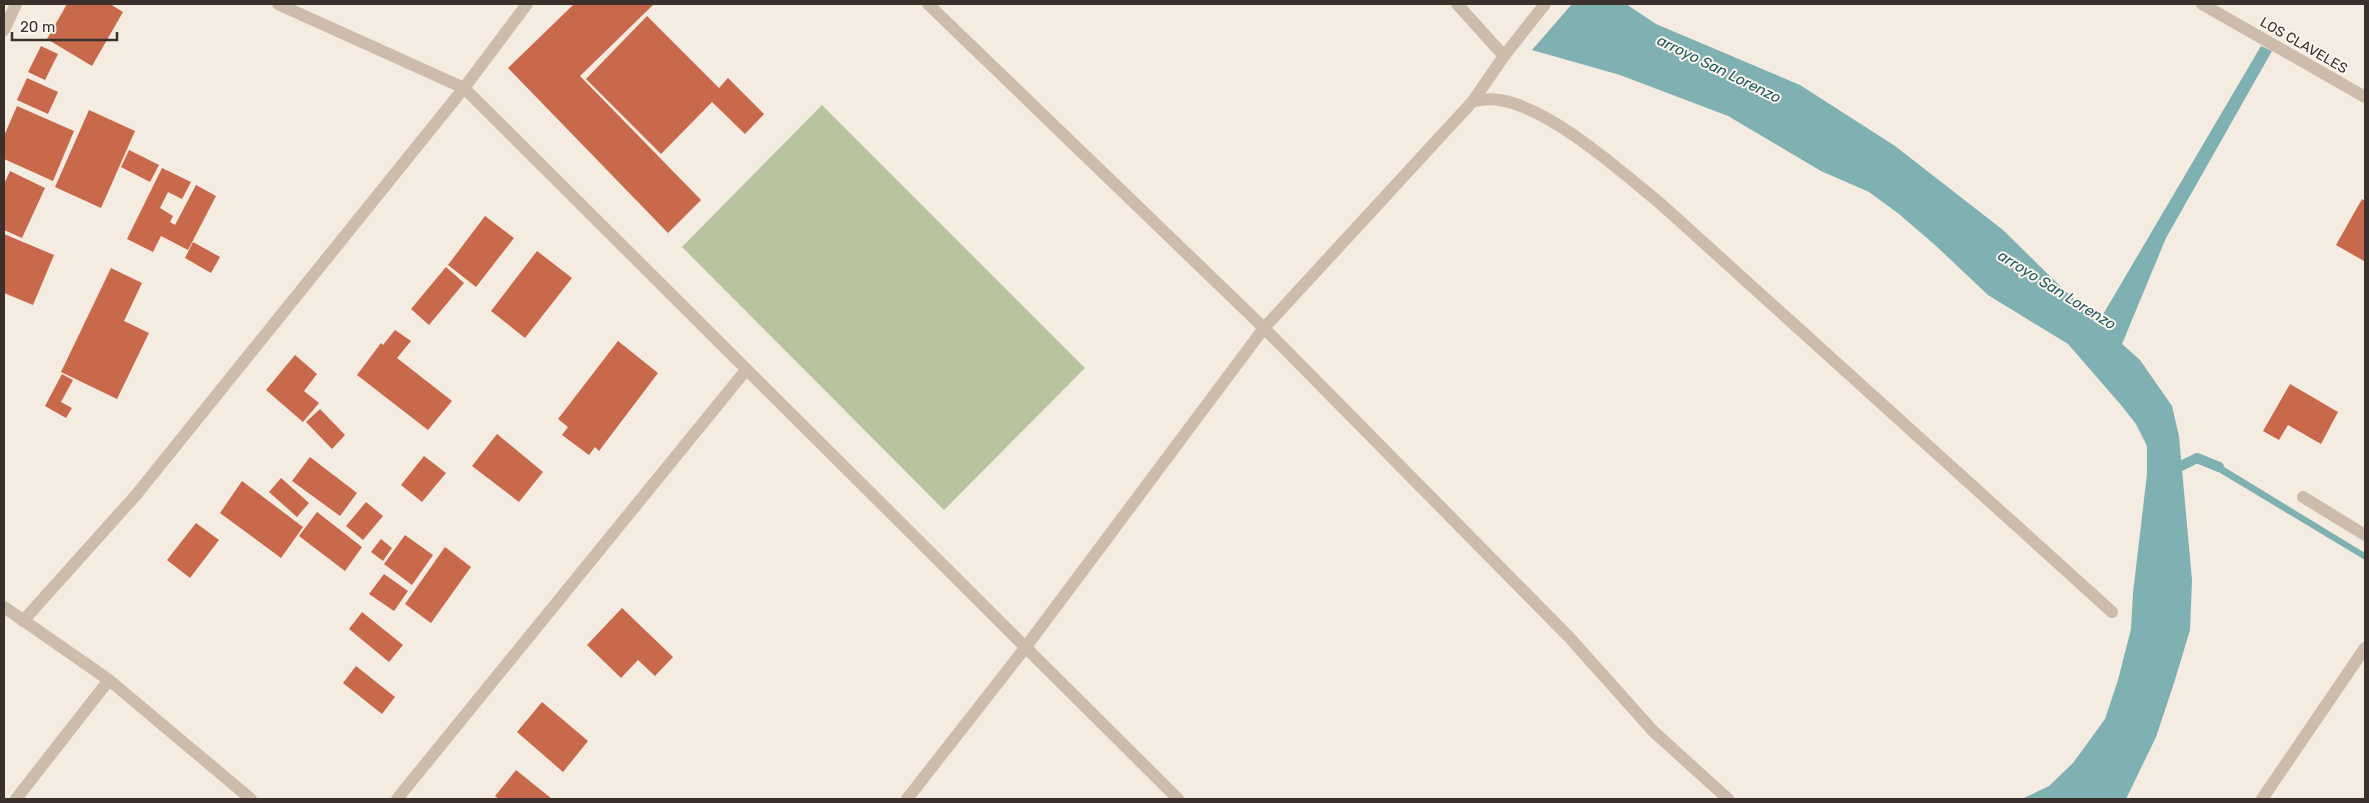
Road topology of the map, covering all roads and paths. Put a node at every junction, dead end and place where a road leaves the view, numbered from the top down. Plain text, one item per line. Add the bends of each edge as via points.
1 (16, 4) edge
2 (278, 4) edge
3 (527, 4) edge
4 (928, 4) edge
5 (1457, 4) edge
6 (1545, 4) edge
7 (2202, 4) edge
8 (4, 30) edge
9 (1504, 56) junction
10 (464, 88) junction
11 (2365, 97) edge
12 (1473, 101) junction
13 (1264, 328) junction
14 (746, 370) junction
15 (2303, 497) dead end
16 (2365, 535) edge
17 (4, 607) edge
18 (2112, 612) dead end
19 (22, 621) junction
20 (1025, 648) junction
21 (2365, 648) edge
22 (109, 680) junction
23 (16, 799) edge
24 (251, 799) edge
25 (397, 799) edge
26 (907, 799) edge
27 (1178, 799) edge
28 (1728, 799) edge
29 (2262, 799) edge

1 - 8 street
2 - 10 street
3 - 10 street
4 - 13 street
5 - 9 street
6 - 9 street
7 - 11 street, LOS CLAVELES
9 - 12 street
10 - 14 street
10 - 19 street via 136,496
12 - 13 street
12 - 18 street via 1499,100 1536,111 1602,155 1662,205
13 - 20 street
13 - 28 street via 1569,637 1653,731
14 - 20 street
14 - 25 street
15 - 16 street
17 - 19 street
19 - 22 street
20 - 26 street
20 - 27 street
21 - 29 street
22 - 23 street
22 - 24 street

